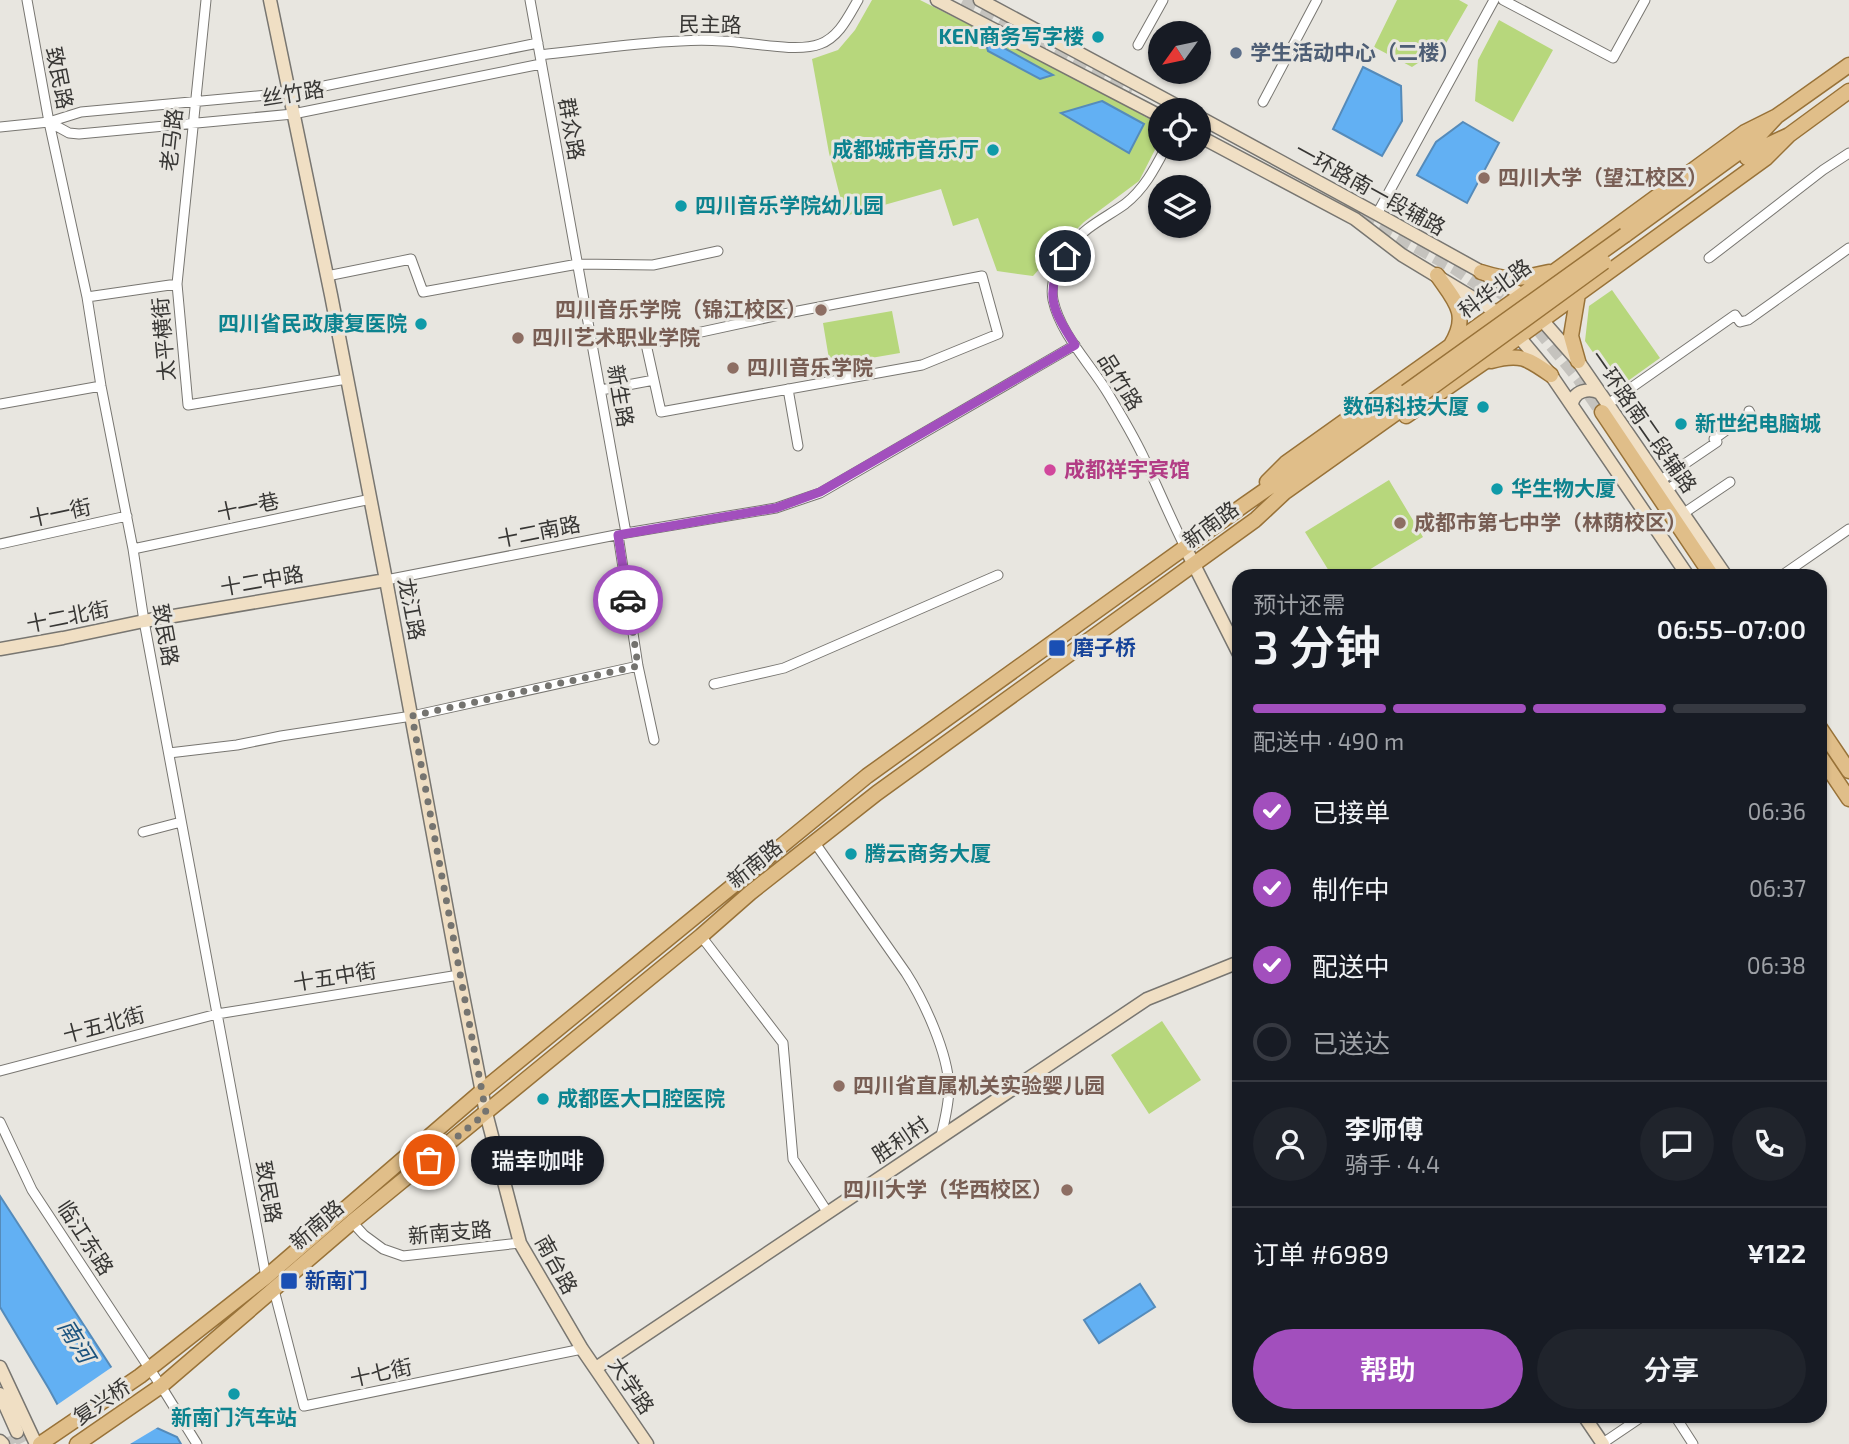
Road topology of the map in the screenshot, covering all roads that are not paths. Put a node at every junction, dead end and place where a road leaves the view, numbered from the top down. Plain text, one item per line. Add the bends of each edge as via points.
1 (27, 0) edge
2 (206, 0) edge
3 (270, 0) edge
4 (530, 0) edge
5 (858, 0) edge
6 (937, 0) edge
7 (980, 0) edge
8 (1163, 0) edge
9 (1317, 0) edge
10 (1494, 0) edge
11 (1503, 0) edge
12 (1645, 0) edge
13 (538, 43) junction
14 (1138, 45) dead end
15 (541, 59) junction
16 (1849, 65) edge
17 (1849, 92) edge
18 (289, 93) junction
19 (1163, 98) edge
20 (195, 101) junction
21 (1263, 102) dead end
22 (1148, 110) edge
23 (293, 114) junction
24 (1777, 116) junction
25 (49, 122) junction
26 (193, 124) junction
27 (1211, 124) edge
28 (0, 127) edge
29 (1790, 135) junction
30 (1211, 142) edge
31 (1849, 153) edge
32 (1159, 161) edge
33 (1377, 214) junction
34 (1628, 239) junction
35 (1849, 248) edge
36 (718, 251) dead end
37 (1709, 258) dead end
38 (578, 264) junction
39 (1557, 270) junction
40 (1481, 272) junction
41 (1437, 275) junction
42 (327, 276) junction
43 (1544, 279) junction
44 (177, 284) junction
45 (1523, 295) junction
46 (87, 297) junction
47 (1574, 297) junction
48 (1497, 313) junction
49 (1542, 320) junction
50 (1520, 337) junction
51 (1075, 345) junction
52 (1449, 347) junction
53 (1578, 361) junction
54 (1483, 363) junction
55 (1420, 368) junction
56 (1551, 375) junction
57 (347, 379) junction
58 (654, 380) junction
59 (101, 386) junction
60 (788, 389) junction
61 (601, 390) junction
62 (1439, 393) junction
63 (1600, 393) junction
64 (1409, 397) junction
65 (0, 404) edge
66 (1572, 405) junction
67 (1602, 410) junction
68 (1749, 411) dead end
69 (798, 446) dead end
70 (1730, 482) dead end
71 (1669, 484) junction
72 (370, 499) junction
73 (1244, 505) junction
74 (1684, 513) junction
75 (127, 516) junction
76 (1255, 520) junction
77 (1849, 529) edge
78 (622, 534) junction
79 (0, 544) edge
80 (1185, 547) junction
81 (133, 549) junction
82 (1194, 563) junction
83 (1683, 569) edge
84 (1698, 569) edge
85 (1707, 569) edge
86 (1721, 569) edge
87 (1791, 569) edge
88 (998, 575) dead end
89 (386, 580) junction
90 (144, 621) junction
91 (1232, 640) edge
92 (0, 649) edge
93 (638, 666) junction
94 (714, 684) dead end
95 (412, 716) junction
96 (1827, 738) edge
97 (654, 740) dead end
98 (169, 753) junction
99 (1827, 766) edge
100 (1849, 771) edge
101 (1849, 799) edge
102 (181, 822) junction
103 (143, 832) dead end
104 (815, 843) junction
105 (701, 936) junction
106 (1232, 965) edge
107 (459, 975) junction
108 (217, 1014) junction
109 (0, 1071) edge
110 (482, 1091) junction
111 (486, 1113) junction
112 (0, 1122) edge
113 (941, 1136) junction
114 (828, 1213) junction
115 (352, 1222) junction
116 (520, 1244) junction
117 (266, 1277) junction
118 (274, 1290) junction
119 (582, 1349) junction
120 (0, 1367) edge
121 (596, 1368) junction
122 (145, 1372) junction
123 (156, 1390) junction
124 (0, 1394) edge
125 (0, 1415) edge
126 (1589, 1423) edge
127 (1633, 1423) edge
128 (1680, 1423) edge
129 (13, 1437) edge
130 (38, 1444) edge
131 (77, 1444) edge
132 (197, 1444) edge
133 (647, 1444) edge
134 (1603, 1444) edge
135 (1693, 1444) edge

1 - 25 street, 致民路
2 - 20 street, 老马路
3 - 18 street
4 - 13 street, 群众路
5 - 15 street, 民主路 via 838,32 807,47 679,41
6 - 22 street
7 - 19 street
8 - 14 street
9 - 21 street
10 - 33 street
11 - 12 street via 1613,58
13 - 15 street, 群众路
13 - 18 street, 丝竹路
15 - 23 street, 丝竹路
15 - 38 street, 群众路
16 - 24 main road, 科华北路
17 - 29 main road, 科华北路
18 - 20 street, 丝竹路
18 - 23 street
20 - 25 street, 丝竹路 via 81,112
20 - 26 street, 老马路
23 - 26 street, 丝竹路
23 - 42 street, 龙江路
24 - 34 main road, 科华北路 via 1753,142
24 - 39 main road, 科华北路 via 1745,132
25 - 26 street, 丝竹路 via 79,134
25 - 28 street, 丝竹路
25 - 46 street, 致民路
26 - 44 street, 老马路
27 - 33 street, 一环路南一段辅路
29 - 34 main road, 科华北路 via 1759,149
29 - 47 main road, 科华北路 via 1766,158
30 - 41 street, 一环路南一段辅路 via 1355,219
31 - 37 street
32 - 51 street, 品竹路 via 1137,193 1082,233 1058,268 1053,299
33 - 40 street, 一环路南一段辅路
34 - 64 main road, 科华北路, bridge
35 - 67 street via 1748,320 1740,321 1735,315
36 - 38 street via 653,265
38 - 42 street via 423,292 411,259
38 - 61 street, 新生路
39 - 40 main road via 1515,280
39 - 43 main road, 科华北路
40 - 45 street, 一环路南一段辅路
41 - 48 street, 一环路南一段辅路
41 - 52 main road via 1460,312 1460,327
42 - 57 street, 龙江路
43 - 45 main road, 科华北路
43 - 47 main road via 1545,296 1556,303
44 - 46 street, 太平横街
44 - 57 street, 太平横街 via 188,405
45 - 48 main road, 科华北路
45 - 49 street, 一环路南二段辅路
46 - 59 street, 致民路
47 - 49 main road, 科华北路
47 - 53 main road via 1571,336
48 - 50 street
48 - 52 main road, 科华北路
49 - 50 main road, 科华北路
49 - 53 street, 一环路南二段辅路
50 - 54 main road, 科华北路
50 - 56 street
51 - 78 street, 十二南路 via 820,492 776,508
51 - 80 street, 品竹路 via 1137,445
52 - 55 main road, 科华北路
53 - 63 street, 一环路南二段辅路
54 - 56 main road via 1512,355
54 - 62 main road, 科华北路
55 - 62 main road via 1438,361 1448,368 1451,380
55 - 73 main road, 科华北路 via 1286,463
56 - 66 street
57 - 72 street, 龙江路
58 - 60 street via 661,412
58 - 60 street via 646,344 982,276 998,334 922,365
58 - 61 street
59 - 65 street
59 - 75 street, 致民路
60 - 69 street
61 - 78 street, 新生路
62 - 76 main road, 科华北路
63 - 66 street via 1584,391
63 - 67 street, 一环路南二段辅路
64 - 73 main road, 新南路
64 - 76 main road, 新南路
66 - 83 street
67 - 71 street, 一环路南二段辅路
67 - 84 main road
67 - 85 main road
68 - 71 street
70 - 74 street
71 - 74 street, 一环路南二段辅路
72 - 81 street, 十一巷
72 - 89 street, 龙江路
73 - 80 main road, 新南路
74 - 86 street, 一环路南二段辅路
75 - 79 street, 十一街
75 - 81 street, 致民路
76 - 82 main road, 新南路
77 - 87 street
78 - 89 street, 十二南路
78 - 93 street, 新生路
80 - 82 street
80 - 110 main road, 新南路 via 867,776
81 - 90 street, 致民路
82 - 91 street
82 - 104 main road, 新南路
88 - 94 street via 785,668
89 - 90 street, 十二中路
89 - 95 street, 龙江路
90 - 92 street, 十二北街
90 - 98 street, 致民路
93 - 95 street
93 - 97 street, 新生路
95 - 98 street
95 - 107 street, 龙江路
96 - 100 main road
98 - 102 street, 致民路
99 - 101 main road
102 - 103 street
102 - 108 street, 致民路
104 - 105 main road, 新南路
104 - 113 street via 906,972 934,1027 949,1090
105 - 111 main road, 新南路
105 - 114 street via 783,1043 793,1158
106 - 113 street, 胜利村 via 1147,999
107 - 108 street, 十五中街
107 - 110 street, 龙江路
108 - 109 street, 十五北街
108 - 117 street, 致民路
110 - 111 street, 龙江路
110 - 117 main road, 新南路
111 - 115 main road, 新南路
111 - 116 street, 南台路
112 - 122 street, 临江东路 via 32,1190
113 - 114 street, 胜利村
114 - 121 street, 胜利村
115 - 116 street, 新南支路 via 383,1249 403,1256
115 - 118 main road, 新南路
116 - 119 street, 南台路
117 - 122 main road, 新南路
118 - 119 street, 十七街 via 304,1406
118 - 123 main road, 新南路
119 - 121 street, 大学路
120 - 129 street
121 - 133 street, 大学路
122 - 123 street, 临江东路
122 - 130 main road, 复兴桥
123 - 131 main road, 复兴桥
123 - 132 street, 临江东路
124 - 129 street
125 - 129 street
126 - 134 street
127 - 134 street
128 - 135 street
129 - 130 street

